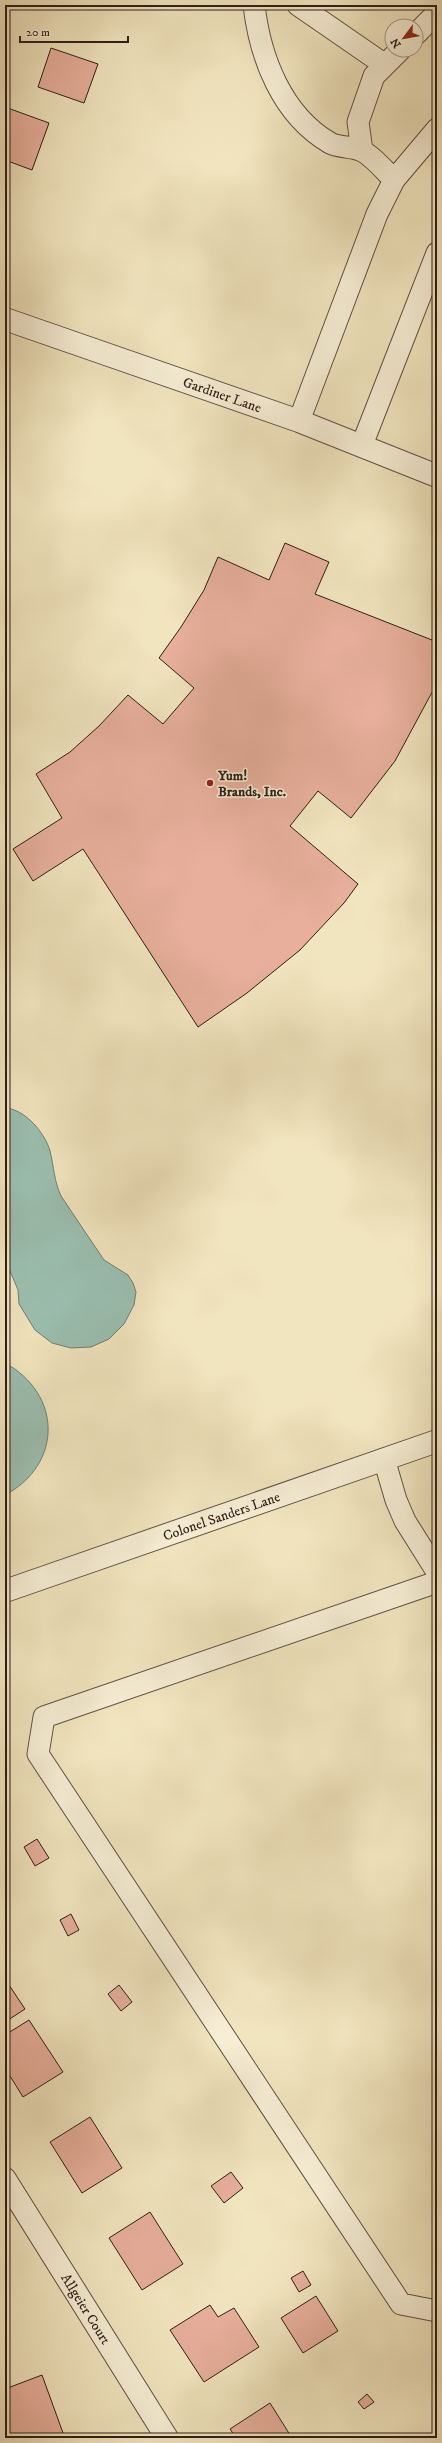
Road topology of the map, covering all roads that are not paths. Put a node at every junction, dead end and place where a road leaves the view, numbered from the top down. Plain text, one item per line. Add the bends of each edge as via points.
1 (254, 5) edge
2 (298, 5) edge
3 (437, 13) edge
4 (424, 26) edge
5 (392, 58) edge
6 (385, 65) junction
7 (437, 129) edge
8 (362, 151) junction
9 (394, 180) junction
10 (437, 253) edge
11 (5, 319) edge
12 (299, 421) junction
13 (362, 446) junction
14 (437, 476) edge
15 (437, 1441) edge
16 (384, 1459) junction
17 (437, 1572) edge
18 (437, 1582) edge
19 (5, 1591) edge
20 (5, 2179) edge
21 (437, 2311) edge
22 (167, 2438) edge

1 - 8 lane via 262,46 273,78 300,121 331,143
2 - 6 lane
3 - 4 lane
5 - 6 lane
6 - 8 lane via 374,76 358,122
7 - 9 lane
8 - 9 lane
9 - 12 lane via 376,214
10 - 13 lane
11 - 12 street, Gardiner Lane
12 - 13 street, Gardiner Lane
13 - 14 street, Gardiner Lane
15 - 16 street, Colonel Sanders Lane
16 - 17 lane via 405,1521
16 - 19 street, Colonel Sanders Lane
18 - 21 lane via 44,1717 38,1754 401,2304
20 - 22 street, Allgeier Court

